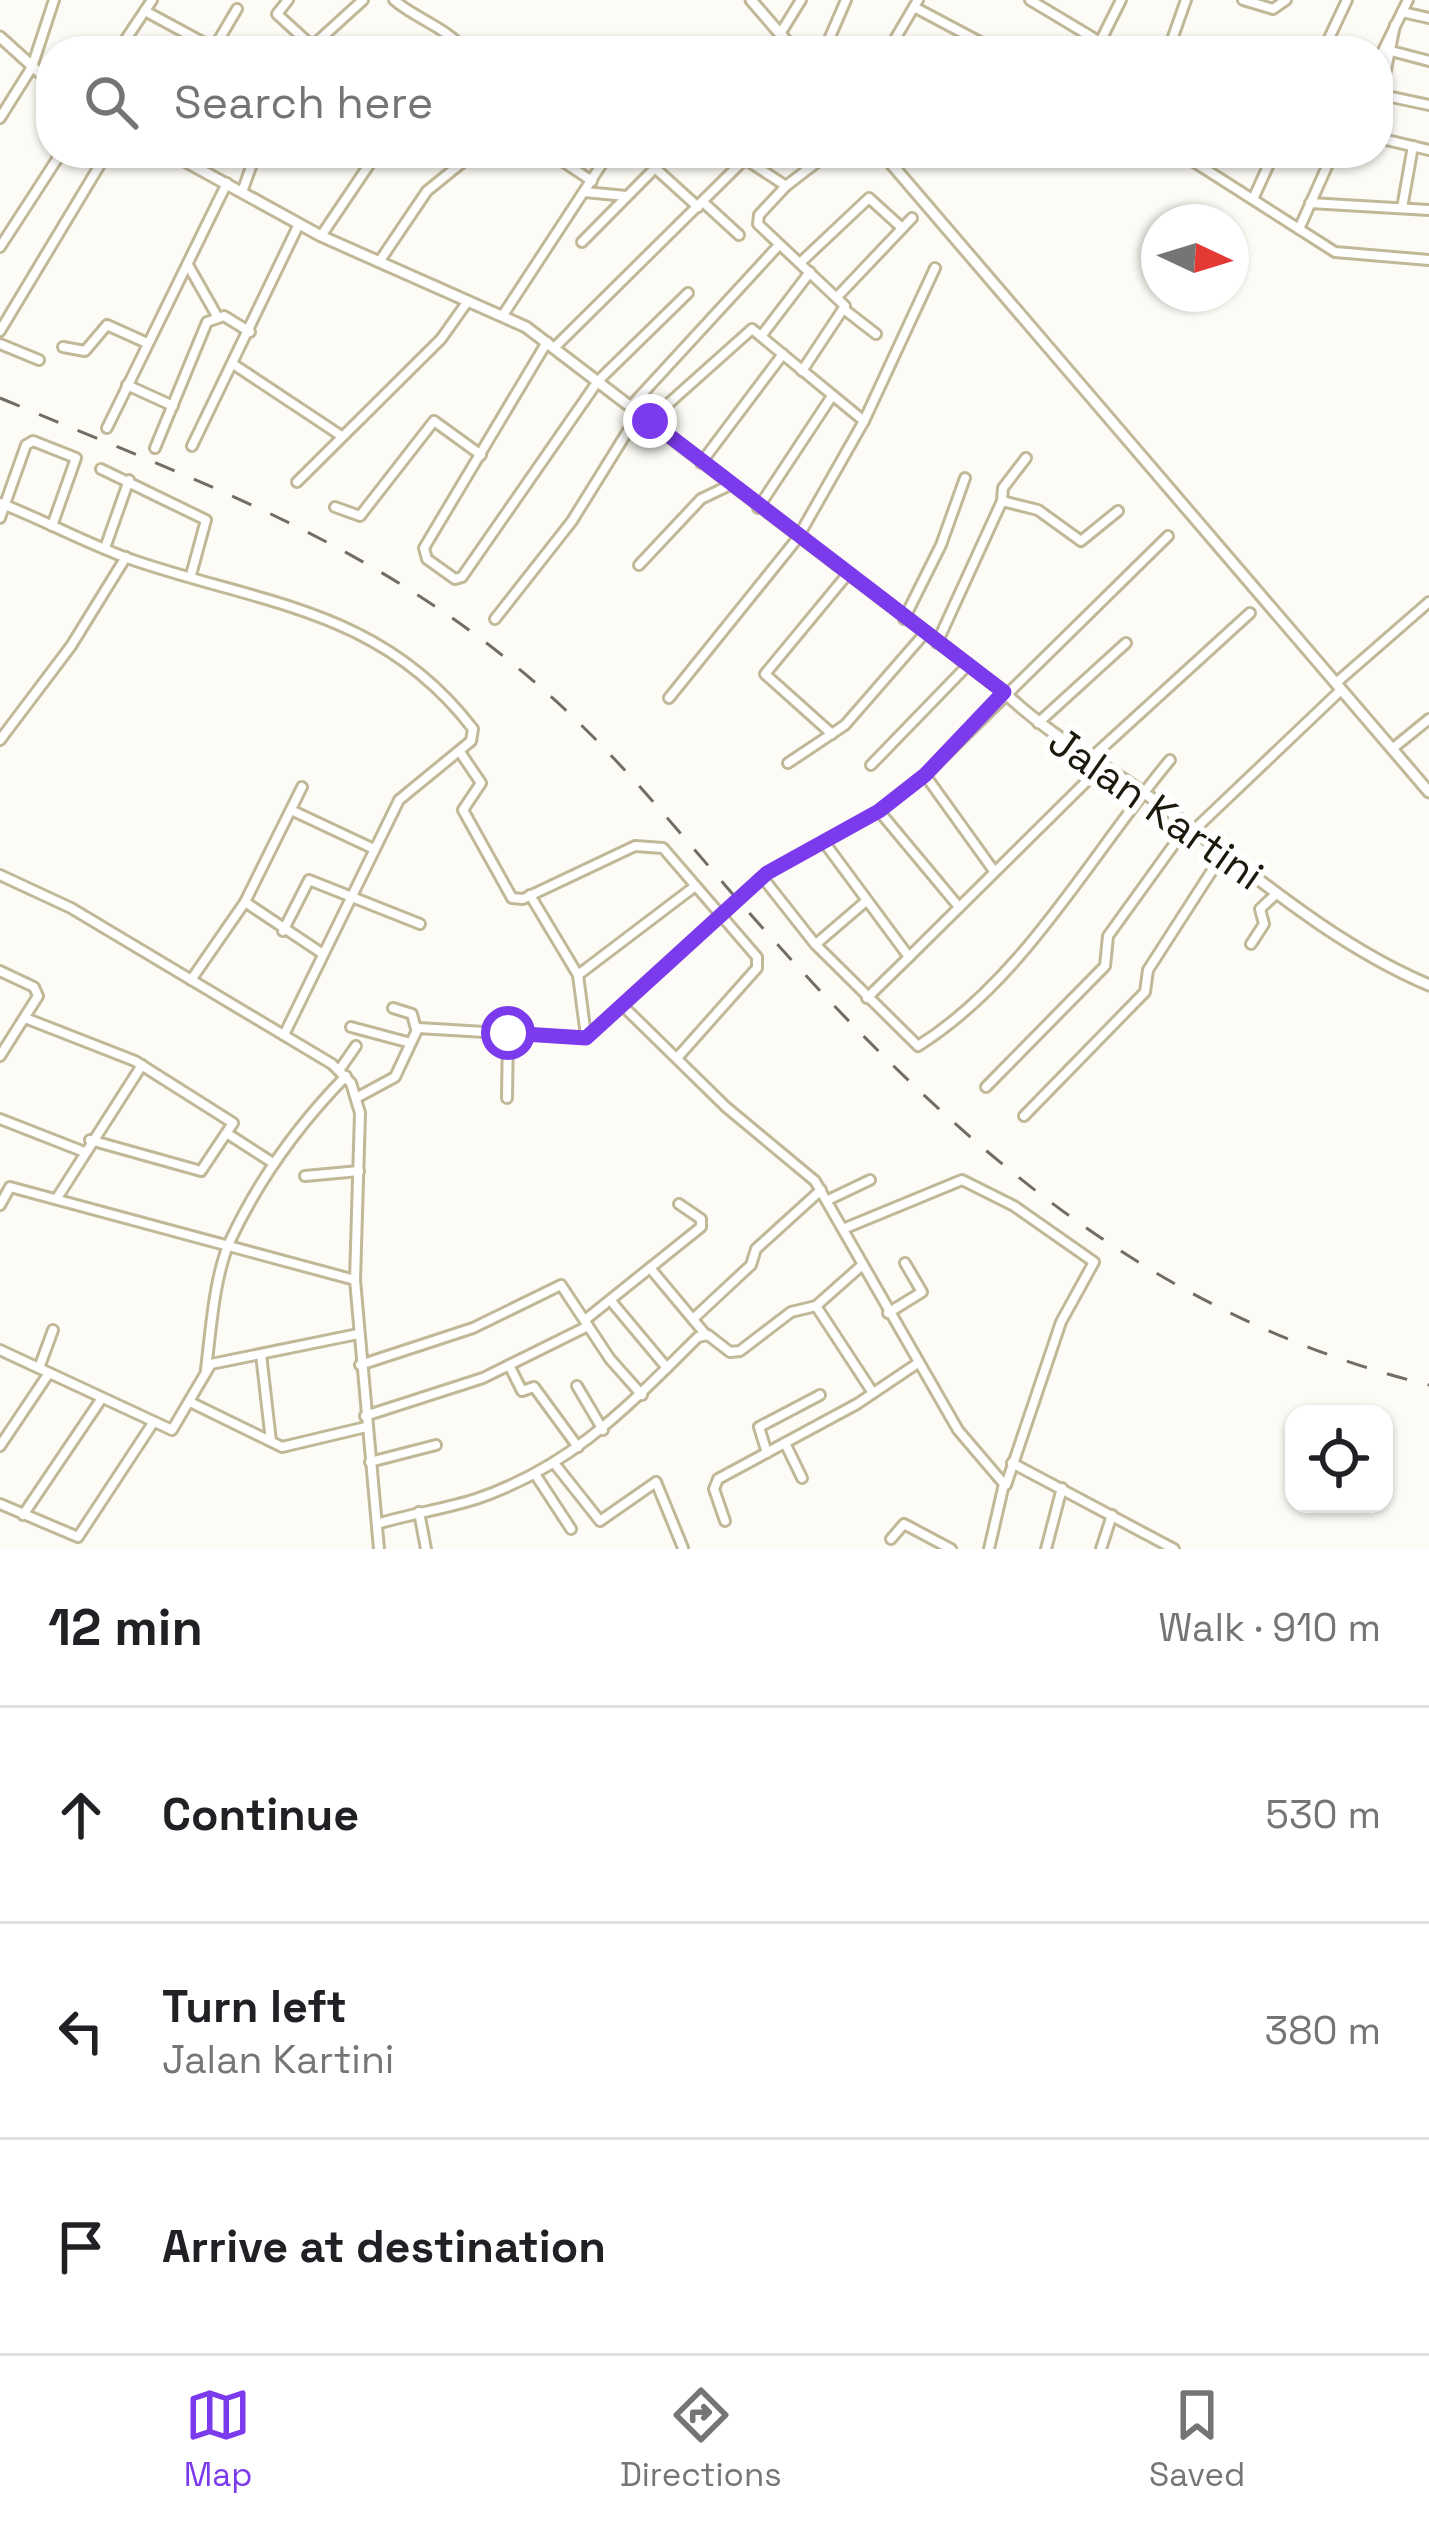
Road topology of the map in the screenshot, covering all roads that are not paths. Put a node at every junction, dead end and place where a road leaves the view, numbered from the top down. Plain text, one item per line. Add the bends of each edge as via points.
1 (53, 0) edge
2 (152, 0) edge
3 (288, 0) edge
4 (363, 0) edge
5 (394, 0) edge
6 (801, 0) edge
7 (846, 0) edge
8 (1030, 0) edge
9 (1121, 0) edge
10 (1186, 0) edge
11 (1243, 0) edge
12 (1286, 0) edge
13 (1347, 0) edge
14 (1408, 0) edge
15 (754, 1) edge
16 (916, 3) edge
17 (237, 9) dead end
18 (145, 11) junction
19 (1402, 12) junction
20 (1429, 18) edge
21 (1396, 26) junction
22 (780, 34) joint
23 (42, 36) edge
24 (128, 36) edge
25 (191, 36) edge
26 (223, 36) edge
27 (298, 36) edge
28 (322, 36) edge
29 (451, 36) edge
30 (830, 36) edge
31 (897, 36) edge
32 (972, 36) edge
33 (1090, 36) edge
34 (1103, 36) edge
35 (1173, 36) edge
36 (1330, 36) edge
37 (1391, 36) edge
38 (0, 37) edge
39 (1393, 39) edge
40 (1393, 53) edge
41 (36, 54) edge
42 (1429, 62) edge
43 (32, 67) junction
44 (36, 70) edge
45 (1393, 97) edge
46 (1429, 105) edge
47 (0, 118) edge
48 (1393, 141) edge
49 (1414, 146) junction
50 (1429, 150) edge
51 (51, 168) edge
52 (97, 168) edge
53 (198, 168) edge
54 (250, 168) edge
55 (364, 168) edge
56 (456, 168) edge
57 (573, 168) edge
58 (600, 168) edge
59 (655, 168) joint
60 (737, 168) edge
61 (764, 168) edge
62 (809, 168) edge
63 (895, 168) edge
64 (1205, 168) edge
65 (1267, 168) edge
66 (1326, 168) edge
67 (592, 181) junction
68 (227, 183) junction
69 (786, 186) junction
70 (242, 191) junction
71 (585, 192) junction
72 (627, 196) junction
73 (1254, 197) junction
74 (1310, 203) junction
75 (700, 204) junction
76 (1402, 208) junction
77 (1429, 210) edge
78 (912, 218) dead end
79 (299, 224) junction
80 (902, 229) junction
81 (1299, 229) junction
82 (739, 235) dead end
83 (321, 236) junction
84 (582, 242) dead end
85 (779, 245) junction
86 (0, 247) edge
87 (1429, 260) edge
88 (380, 262) junction
89 (800, 263) junction
90 (187, 264) junction
91 (934, 268) dead end
92 (810, 272) junction
93 (688, 293) dead end
94 (838, 296) junction
95 (469, 300) junction
96 (845, 310) junction
97 (503, 315) junction
98 (217, 316) junction
99 (0, 331) edge
100 (250, 332) junction
101 (876, 334) dead end
102 (762, 335) junction
103 (147, 343) junction
104 (0, 344) edge
105 (550, 345) junction
106 (63, 347) dead end
107 (783, 354) junction
108 (39, 360) dead end
109 (233, 364) junction
110 (802, 370) junction
111 (598, 381) junction
112 (127, 385) junction
113 (832, 396) junction
114 (172, 406) junction
115 (635, 410) junction
116 (650, 421) junction
117 (864, 421) junction
118 (107, 428) dead end
119 (340, 435) junction
120 (192, 446) dead end
121 (155, 448) dead end
122 (481, 455) junction
123 (1027, 458) dead end
124 (700, 464) junction
125 (100, 469) dead end
126 (965, 478) dead end
127 (129, 480) junction
128 (297, 482) dead end
129 (728, 486) junction
130 (1001, 501) junction
131 (2, 504) edge
132 (334, 507) dead end
133 (758, 508) junction
134 (1118, 511) dead end
135 (0, 518) edge
136 (52, 526) junction
137 (1168, 536) dead end
138 (797, 538) junction
139 (105, 548) junction
140 (126, 557) junction
141 (639, 565) dead end
142 (191, 575) junction
143 (846, 576) junction
144 (1429, 602) edge
145 (1250, 613) dead end
146 (495, 619) dead end
147 (904, 619) junction
148 (925, 633) junction
149 (938, 643) junction
150 (1126, 643) dead end
151 (967, 666) junction
152 (1338, 686) junction
153 (1004, 692) junction
154 (669, 698) dead end
155 (1429, 719) edge
156 (1037, 724) junction
157 (832, 734) junction
158 (0, 740) edge
159 (1392, 749) junction
160 (460, 752) junction
161 (1091, 758) junction
162 (1170, 760) dead end
163 (788, 764) dead end
164 (871, 765) dead end
165 (1103, 765) junction
166 (925, 775) junction
167 (302, 787) dead end
168 (1429, 791) edge
169 (1143, 792) junction
170 (291, 810) junction
171 (879, 811) junction
172 (1191, 827) junction
173 (824, 842) junction
174 (374, 849) junction
175 (1224, 852) junction
176 (994, 871) junction
177 (0, 874) edge
178 (763, 878) junction
179 (694, 887) junction
180 (1276, 892) junction
181 (350, 895) junction
182 (530, 896) junction
183 (245, 902) junction
184 (865, 902) junction
185 (959, 907) junction
186 (721, 914) junction
187 (420, 924) dead end
188 (284, 932) junction
189 (815, 944) junction
190 (1251, 944) dead end
191 (320, 952) junction
192 (909, 957) junction
193 (0, 971) edge
194 (578, 975) junction
195 (191, 980) junction
196 (1429, 985) edge
197 (868, 998) junction
198 (393, 1008) dead end
199 (625, 1008) junction
200 (25, 1018) junction
201 (351, 1027) dead end
202 (416, 1029) junction
203 (508, 1033) junction
204 (284, 1035) junction
205 (586, 1038) junction
206 (407, 1042) junction
207 (356, 1046) dead end
208 (0, 1056) edge
209 (676, 1058) junction
210 (142, 1065) junction
211 (343, 1072) junction
212 (986, 1087) dead end
213 (358, 1097) junction
214 (507, 1098) dead end
215 (1024, 1116) dead end
216 (0, 1119) edge
217 (228, 1134) junction
218 (90, 1140) junction
219 (82, 1151) junction
220 (273, 1163) junction
221 (359, 1171) junction
222 (304, 1177) dead end
223 (870, 1180) dead end
224 (822, 1190) junction
225 (57, 1198) junction
226 (828, 1200) junction
227 (679, 1204) dead end
228 (0, 1205) edge
229 (843, 1229) junction
230 (228, 1245) junction
231 (905, 1263) dead end
232 (860, 1267) junction
233 (650, 1268) junction
234 (356, 1280) junction
235 (611, 1301) junction
236 (816, 1306) junction
237 (888, 1313) junction
238 (693, 1319) junction
239 (587, 1323) junction
240 (53, 1330) dead end
241 (358, 1334) junction
242 (706, 1335) junction
243 (0, 1350) edge
244 (261, 1354) junction
245 (918, 1363) junction
246 (360, 1365) junction
247 (509, 1365) junction
248 (667, 1368) junction
249 (206, 1369) junction
250 (44, 1370) junction
251 (577, 1386) dead end
252 (874, 1393) junction
253 (642, 1395) junction
254 (820, 1395) dead end
255 (102, 1398) junction
256 (190, 1402) junction
257 (365, 1416) junction
258 (153, 1423) junction
259 (366, 1427) junction
260 (603, 1430) junction
261 (271, 1441) junction
262 (785, 1443) junction
263 (436, 1445) dead end
264 (0, 1446) edge
265 (578, 1447) junction
266 (767, 1453) junction
267 (370, 1462) junction
268 (554, 1463) junction
269 (1012, 1463) junction
270 (535, 1474) junction
271 (802, 1478) dead end
272 (1006, 1488) junction
273 (1062, 1489) junction
274 (0, 1504) edge
275 (418, 1512) junction
276 (22, 1515) junction
277 (1112, 1515) junction
278 (725, 1521) dead end
279 (377, 1525) junction
280 (571, 1529) dead end
281 (890, 1538) dead end
282 (1156, 1544) edge
283 (682, 1548) edge
284 (380, 1549) edge
285 (427, 1549) edge
286 (951, 1549) edge
287 (989, 1549) edge
288 (1046, 1549) edge
289 (1101, 1549) edge
290 (1174, 1549) edge

1 - 23 street
2 - 18 street
3 - 27 street via 278,14
4 - 28 street
5 - 29 street
6 - 22 street
7 - 30 street
8 - 33 street
9 - 34 street
10 - 35 street
11 - 12 street via 1274,9
13 - 36 street
14 - 19 street
15 - 22 street
16 - 31 street
16 - 32 street
17 - 26 street
18 - 24 street
18 - 25 street
19 - 20 street
19 - 21 street
21 - 37 street
21 - 39 street
38 - 43 street
40 - 42 street
41 - 43 street
43 - 44 street
43 - 47 street
45 - 46 street
48 - 49 street
49 - 50 street
49 - 76 street
51 - 86 street
52 - 99 street
53 - 68 street, Jalan Kartini
54 - 70 street
55 - 83 street
56 - 88 street via 427,191
57 - 67 street
58 - 67 street
59 - 72 street
59 - 75 street
60 - 75 street
61 - 69 street
62 - 69 street
63 - 152 street
64 - 73 street
65 - 73 street
66 - 74 street
67 - 71 street
68 - 70 street, Jalan Kartini
68 - 90 street
69 - 85 street via 757,220
70 - 79 street, Jalan Kartini
71 - 72 street
71 - 97 street
72 - 84 street
73 - 81 street
74 - 76 street
74 - 81 street
75 - 82 street
75 - 105 street
76 - 77 street
78 - 80 street
79 - 83 street, Jalan Kartini
79 - 100 street
80 - 89 street via 868,198
80 - 94 street
81 - 87 street via 1340,254
83 - 88 street, Jalan Kartini
85 - 89 street
85 - 115 street
88 - 95 street, Jalan Kartini
89 - 92 street
90 - 98 street
90 - 103 street
91 - 117 street
92 - 94 street
92 - 102 street
93 - 111 street
94 - 96 street
95 - 97 street, Jalan Kartini
95 - 119 street via 441,339
96 - 101 street
96 - 110 street
97 - 105 street, Jalan Kartini
98 - 100 street
98 - 114 street via 201,332
100 - 109 street
102 - 107 street
102 - 116 street via 750,329
103 - 106 street via 104,325 85,351
103 - 112 street
104 - 108 street
105 - 111 street, Jalan Kartini
105 - 122 street
107 - 110 street
107 - 124 street
109 - 119 street
109 - 120 street
110 - 113 street
111 - 115 street, Jalan Kartini
111 - 122 street via 455,579 424,548
112 - 114 street
112 - 118 street
113 - 117 street
113 - 133 street
114 - 121 street
115 - 116 street, Jalan Kartini
115 - 146 street via 572,521
116 - 124 street, Jalan Kartini
117 - 138 street
119 - 128 street
122 - 132 street via 434,422 360,516
123 - 130 street
124 - 129 street, Jalan Kartini
125 - 127 street
126 - 147 street
127 - 139 street
127 - 142 street via 207,522
129 - 133 street, Jalan Kartini
129 - 141 street via 701,499
130 - 134 street via 1038,510 1075,540
130 - 149 street
131 - 135 street
131 - 136 street
131 - 136 street via 29,442 74,456
133 - 138 street, Jalan Kartini
136 - 139 street
137 - 153 street
138 - 143 street, Jalan Kartini
138 - 154 street
139 - 140 street
140 - 142 street
140 - 158 street
142 - 160 street via 350,626 440,692 472,726 473,739
143 - 147 street, Jalan Kartini
143 - 157 street via 765,674
144 - 152 street
145 - 161 street
147 - 148 street, Jalan Kartini
148 - 149 street, Jalan Kartini
148 - 157 street
149 - 151 street, Jalan Kartini
150 - 156 street
151 - 153 street, Jalan Kartini
151 - 164 street
152 - 159 street
152 - 172 street
153 - 156 street, Jalan Kartini
153 - 166 street
155 - 159 street
156 - 161 street, Jalan Kartini
157 - 163 street
159 - 168 street
160 - 174 street via 403,794
160 - 182 street via 481,783 463,810 508,894
161 - 165 street, Jalan Kartini
162 - 169 street
165 - 169 street, Jalan Kartini
165 - 176 street
166 - 171 street
166 - 176 street
167 - 170 street
169 - 172 street, Jalan Kartini
169 - 197 street via 1063,905 921,1046
170 - 174 street
170 - 183 street
171 - 173 street
171 - 185 street
172 - 175 street, Jalan Kartini
172 - 212 street via 1108,936 1105,966
173 - 178 street
173 - 184 street
174 - 181 street
175 - 180 street, Jalan Kartini
175 - 215 street via 1148,970 1145,992
176 - 185 street
177 - 195 street
178 - 186 street
178 - 189 street
179 - 182 street via 663,848 646,843
179 - 186 street
179 - 194 street
180 - 190 street via 1261,909 1264,924
180 - 196 street, Jalan Kartini
181 - 187 street
181 - 188 street via 309,880
181 - 191 street
182 - 194 street
183 - 188 street
183 - 195 street
184 - 189 street
184 - 192 street
185 - 192 street
186 - 199 street
186 - 209 street via 757,957 757,968
188 - 191 street
189 - 197 street
191 - 204 street
192 - 197 street
193 - 200 street via 37,990
194 - 205 street
195 - 204 street
198 - 202 street via 412,1014
199 - 205 street
199 - 209 street
200 - 208 street
200 - 210 street
201 - 206 street
202 - 203 street
202 - 206 street
203 - 205 street
203 - 214 street
204 - 211 street
206 - 213 street via 395,1077
207 - 211 street
209 - 224 street
210 - 217 street via 230,1118
210 - 218 street
211 - 213 street
211 - 220 street
213 - 221 street
216 - 219 street
217 - 218 street via 201,1171
217 - 220 street
218 - 219 street
219 - 225 street
220 - 230 street
221 - 222 street
221 - 234 street
223 - 226 street
224 - 226 street
224 - 238 street
225 - 228 street via 10,1187
225 - 230 street
226 - 229 street
227 - 233 street via 702,1226
229 - 232 street
229 - 269 street via 962,1180 1094,1262 1061,1322
230 - 234 street
230 - 249 street
231 - 237 street via 922,1292
232 - 236 street
232 - 237 street
233 - 235 street
233 - 238 street
234 - 241 street
235 - 239 street
235 - 248 street
236 - 242 street via 786,1314 736,1352
236 - 252 street
237 - 245 street
238 - 242 street
239 - 246 street via 561,1285 484,1324
239 - 247 street
239 - 253 street
240 - 250 street
241 - 244 street
241 - 246 street
242 - 248 street
243 - 250 street
244 - 249 street
244 - 261 street
245 - 252 street
245 - 272 street
246 - 257 street
247 - 257 street
247 - 265 street via 522,1391 534,1387
248 - 253 street
249 - 256 street
250 - 255 street
250 - 264 street
251 - 260 street
252 - 262 street
253 - 260 street
254 - 266 street via 759,1427
255 - 258 street
255 - 276 street
256 - 258 street via 176,1428
256 - 261 street
257 - 259 street
258 - 276 street via 77,1537
259 - 261 street via 285,1447
259 - 267 street
260 - 265 street
262 - 266 street
262 - 271 street
263 - 267 street
265 - 268 street
266 - 278 street via 716,1480
267 - 279 street
268 - 270 street
268 - 283 street via 600,1521 656,1482
269 - 272 street
269 - 273 street
270 - 275 street
270 - 280 street
272 - 287 street
273 - 277 street
273 - 288 street
274 - 276 street
275 - 279 street
275 - 285 street
277 - 282 street
277 - 289 street
279 - 284 street
281 - 286 street via 906,1524
282 - 290 street

